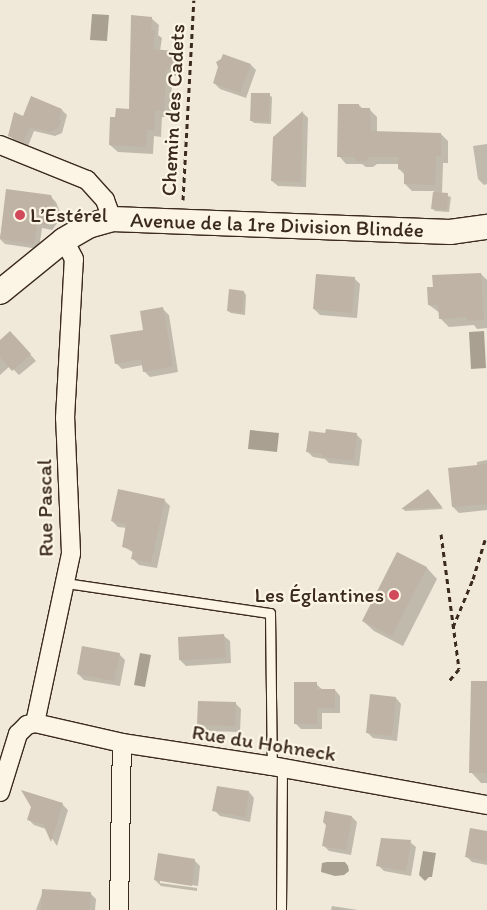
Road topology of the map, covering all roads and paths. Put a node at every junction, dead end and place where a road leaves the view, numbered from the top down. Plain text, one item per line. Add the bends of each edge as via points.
1 (194, 0) edge
2 (0, 144) edge
3 (112, 218) junction
4 (182, 221) junction
5 (487, 227) edge
6 (64, 240) junction
7 (0, 292) edge
8 (441, 534) dead end
9 (485, 540) dead end
10 (66, 582) junction
11 (453, 627) junction
12 (448, 682) dead end
13 (35, 723) junction
14 (122, 743) junction
15 (277, 767) junction
16 (3, 773) edge
17 (0, 792) edge
18 (487, 805) edge
19 (119, 910) edge
20 (281, 910) edge

1 - 4 path, Chemin des Cadets
2 - 3 street via 87,180 106,200
3 - 4 main road, Avenue de la 1re Division Blindée
3 - 6 main road, Avenue de la 1re Division Blindée via 88,226
4 - 5 main road, Avenue de la 1re Division Blindée via 450,232
6 - 7 main road, Avenue de la 1re Division Blindée
6 - 10 street, Rue Pascal via 74,259 65,418 71,552
8 - 11 path
9 - 11 path
10 - 13 street, Rue Pascal
10 - 15 lane via 270,613
11 - 12 path via 458,669
13 - 14 street, Rue du Hohneck
13 - 16 street via 27,725 18,734
14 - 15 street, Rue du Hohneck
14 - 19 street
15 - 18 street, Rue du Hohneck
15 - 20 lane
16 - 17 street

